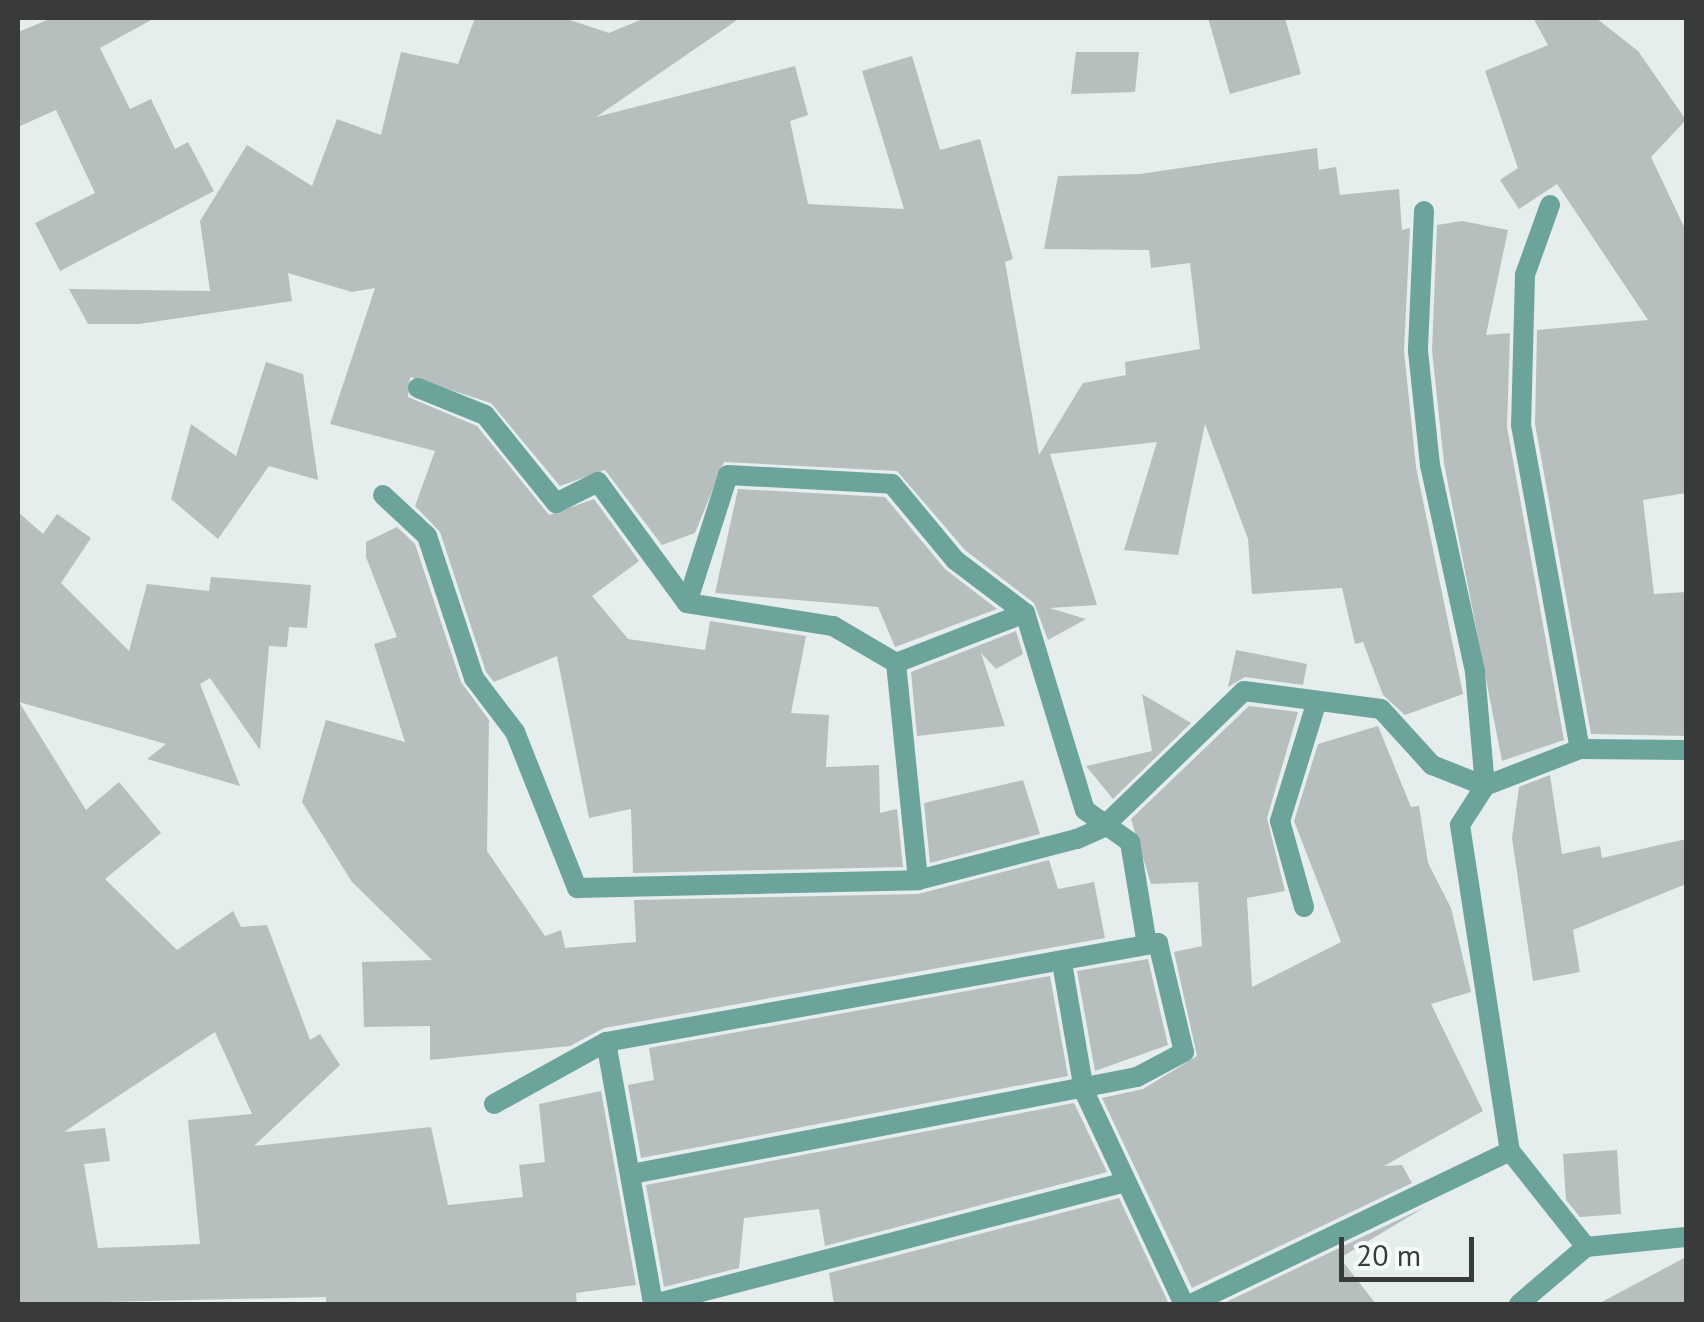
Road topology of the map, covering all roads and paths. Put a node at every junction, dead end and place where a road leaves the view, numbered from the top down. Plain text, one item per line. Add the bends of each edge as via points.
1 (1550, 205) dead end
2 (1424, 210) dead end
3 (418, 388) dead end
4 (383, 495) dead end
5 (687, 603) junction
6 (1025, 613) junction
7 (896, 663) junction
8 (1316, 704) junction
9 (1580, 749) junction
10 (1686, 750) edge
11 (1485, 786) junction
12 (1102, 828) junction
13 (918, 880) junction
14 (1304, 907) dead end
15 (1147, 945) junction
16 (1062, 962) junction
17 (606, 1042) junction
18 (1084, 1091) junction
19 (494, 1104) dead end
20 (1510, 1150) junction
21 (632, 1174) junction
22 (1121, 1183) junction
23 (1686, 1236) edge
24 (1586, 1247) junction
25 (654, 1304) edge
26 (1184, 1304) edge
27 (1192, 1304) edge
28 (1519, 1304) edge

1 - 9 street via 1526,274 1521,426
2 - 11 street via 1418,351 1430,465 1475,672
3 - 5 street via 484,415 556,503 598,482
4 - 13 street via 427,536 474,678 515,732 577,888
5 - 6 street via 728,474 750,470 892,484 956,560
5 - 7 street via 833,626
6 - 7 street
6 - 12 street via 1085,810
7 - 13 street
8 - 11 street via 1381,709 1432,766
8 - 12 street via 1244,690
8 - 14 street via 1280,820
9 - 10 street
9 - 11 street
11 - 20 street via 1460,825
12 - 13 street
12 - 15 street via 1130,842
15 - 16 street
15 - 18 street via 1158,943 1184,1052
16 - 17 street
16 - 18 street
17 - 19 street
17 - 21 street
18 - 21 street via 969,1102
18 - 22 street
20 - 24 street
20 - 27 street
21 - 25 street
22 - 25 street
22 - 26 street
23 - 24 street
24 - 28 street

